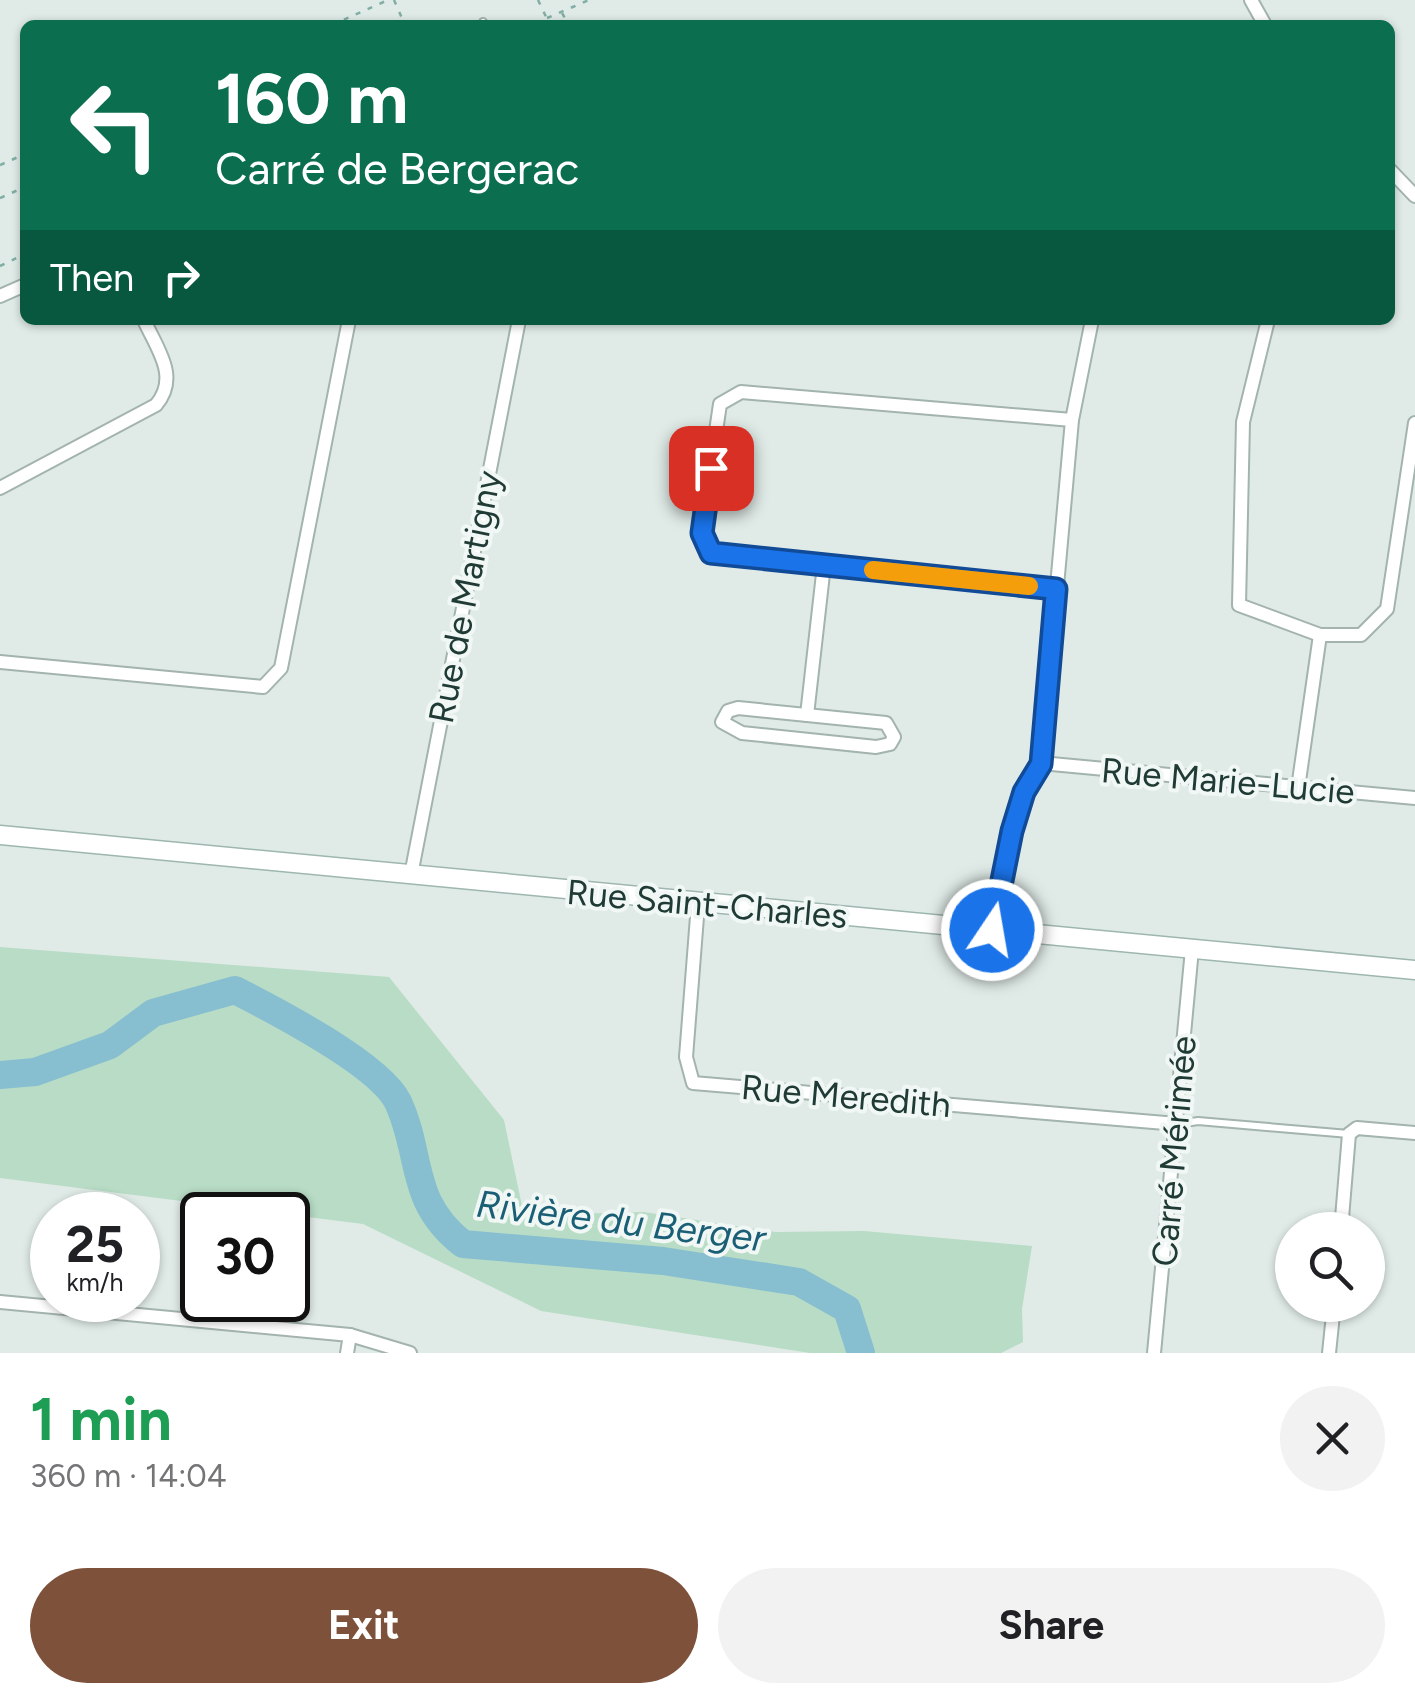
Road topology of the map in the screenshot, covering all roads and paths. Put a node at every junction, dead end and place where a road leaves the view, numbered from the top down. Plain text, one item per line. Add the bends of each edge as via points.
1 (388, 0) edge
2 (538, 0) edge
3 (589, 0) edge
4 (561, 12) junction
5 (546, 18) joint
6 (343, 20) edge
7 (565, 20) edge
8 (1395, 175) edge
9 (1415, 196) edge
10 (146, 325) edge
11 (348, 325) edge
12 (518, 325) edge
13 (1091, 325) edge
14 (1267, 325) edge
15 (1072, 420) junction
16 (1415, 423) edge
17 (0, 488) edge
18 (824, 565) junction
19 (1056, 589) junction
20 (1320, 635) junction
21 (0, 662) edge
22 (807, 715) junction
23 (1041, 764) junction
24 (1298, 788) junction
25 (1415, 798) edge
26 (0, 836) edge
27 (411, 874) junction
28 (698, 904) junction
29 (992, 930) junction
30 (1192, 949) junction
31 (1415, 970) edge
32 (1177, 1124) junction
33 (1415, 1133) edge
34 (1350, 1134) junction
35 (1342, 1212) edge
36 (0, 1302) edge
37 (1332, 1322) edge
38 (350, 1335) junction
39 (348, 1353) edge
40 (410, 1353) edge
41 (1154, 1353) edge
42 (1329, 1353) edge

1 - 6 path
2 - 5 path
3 - 4 path
4 - 5 path
4 - 7 path
8 - 9 street
10 - 17 street via 169,375 168,391 156,405
11 - 21 street via 281,668 263,687
12 - 27 street, Rue de Martigny
13 - 15 street
14 - 20 street via 1242,422 1239,605
15 - 18 street via 740,392 720,404 702,533 711,553
15 - 19 street
16 - 20 street via 1387,609 1361,635
18 - 19 street
18 - 22 street
19 - 23 street
20 - 24 street
22 - 22 street via 738,708 722,722 742,733 876,747 894,738 886,724
23 - 24 street, Rue Marie-Lucie
23 - 29 street via 1012,831
24 - 25 street, Rue Marie-Lucie
26 - 27 street, Rue Saint-Charles
27 - 28 street, Rue Saint-Charles
28 - 29 street, Rue Saint-Charles
28 - 32 street, Rue Meredith via 686,1057 693,1082
29 - 30 street, Rue Saint-Charles
30 - 31 street, Rue Saint-Charles
30 - 32 street, Carré Mérimée
32 - 34 lane via 1198,1120
32 - 41 street, Carré Mérimée
33 - 34 street via 1357,1128
34 - 35 street
36 - 38 street
37 - 42 street
38 - 39 street
38 - 40 street

